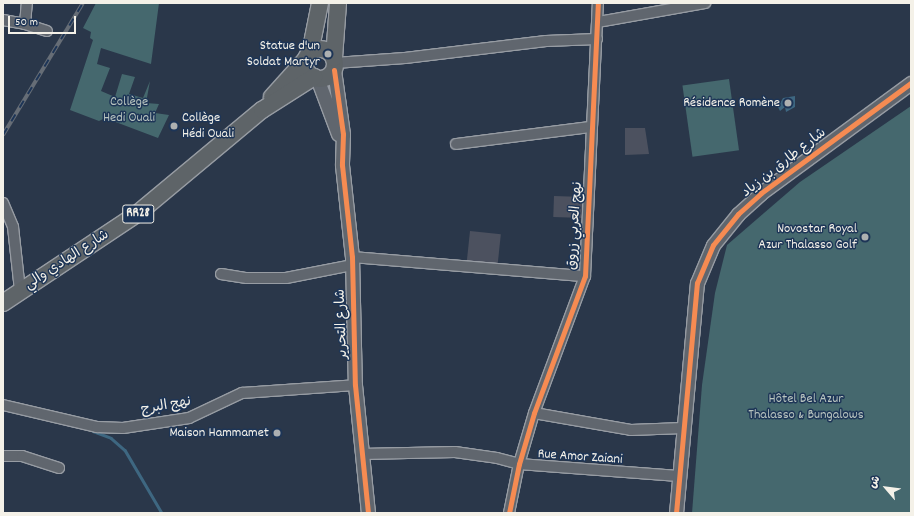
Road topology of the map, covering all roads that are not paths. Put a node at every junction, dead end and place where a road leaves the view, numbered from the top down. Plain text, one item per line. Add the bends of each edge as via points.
1 (27, 3) edge
2 (320, 3) edge
3 (338, 3) edge
4 (598, 3) edge
5 (705, 3) edge
6 (3, 20) edge
7 (598, 22) junction
8 (25, 24) junction
9 (47, 31) dead end
10 (597, 39) junction
11 (309, 55) junction
12 (334, 64) junction
13 (316, 78) junction
14 (911, 83) edge
15 (262, 110) junction
16 (592, 127) junction
17 (341, 135) junction
18 (456, 144) dead end
19 (3, 203) edge
20 (352, 261) junction
21 (221, 274) dead end
22 (585, 276) junction
23 (20, 290) junction
24 (3, 303) edge
25 (355, 385) junction
26 (3, 405) edge
27 (534, 413) junction
28 (683, 428) junction
29 (361, 454) junction
30 (3, 456) edge
31 (519, 464) junction
32 (59, 468) dead end
33 (679, 476) junction
34 (368, 513) edge
35 (509, 513) edge
36 (676, 513) edge

1 - 8 street
2 - 11 main road, RR28
3 - 12 main road
4 - 7 street, نهج العربي زروق
5 - 7 street
6 - 8 street
7 - 10 street, نهج العربي زروق
8 - 9 street
10 - 12 street via 546,41
10 - 16 street, نهج العربي زروق
11 - 12 main road via 321,49 331,54
11 - 13 main road, RR28 via 306,69
11 - 15 main road, شارع الهادي والي / RR28
12 - 13 main road, RR28 via 327,77
12 - 17 street, شارع التحرير
13 - 15 main road, شارع الهادي والي / RR28
13 - 17 street, شارع التحرير
14 - 28 street, شارع طارق بن زياد via 761,193 738,214 714,245 698,283
15 - 23 main road, شارع الهادي والي / RR28 via 137,214
16 - 18 street
16 - 22 street, نهج العربي زروق
17 - 20 street, شارع التحرير
19 - 23 street via 12,227
20 - 21 street via 286,278 247,278
20 - 22 street
20 - 25 street, شارع التحرير
22 - 27 street, نهج العربي زروق
23 - 24 main road, شارع الهادي والي / RR28
25 - 26 street, نهج البرج via 242,394 189,418 123,428 97,427
25 - 29 street, شارع التحرير
27 - 28 street via 631,430
27 - 31 street, نهج العربي زروق
28 - 33 street, شارع طارق بن زياد
29 - 31 street, Rue Amor Zaiani via 455,452
29 - 34 street, شارع التحرير
30 - 32 street via 33,459
31 - 33 street, Rue Amor Zaiani
31 - 35 street, نهج العربي زروق
33 - 36 street, شارع طارق بن زياد

